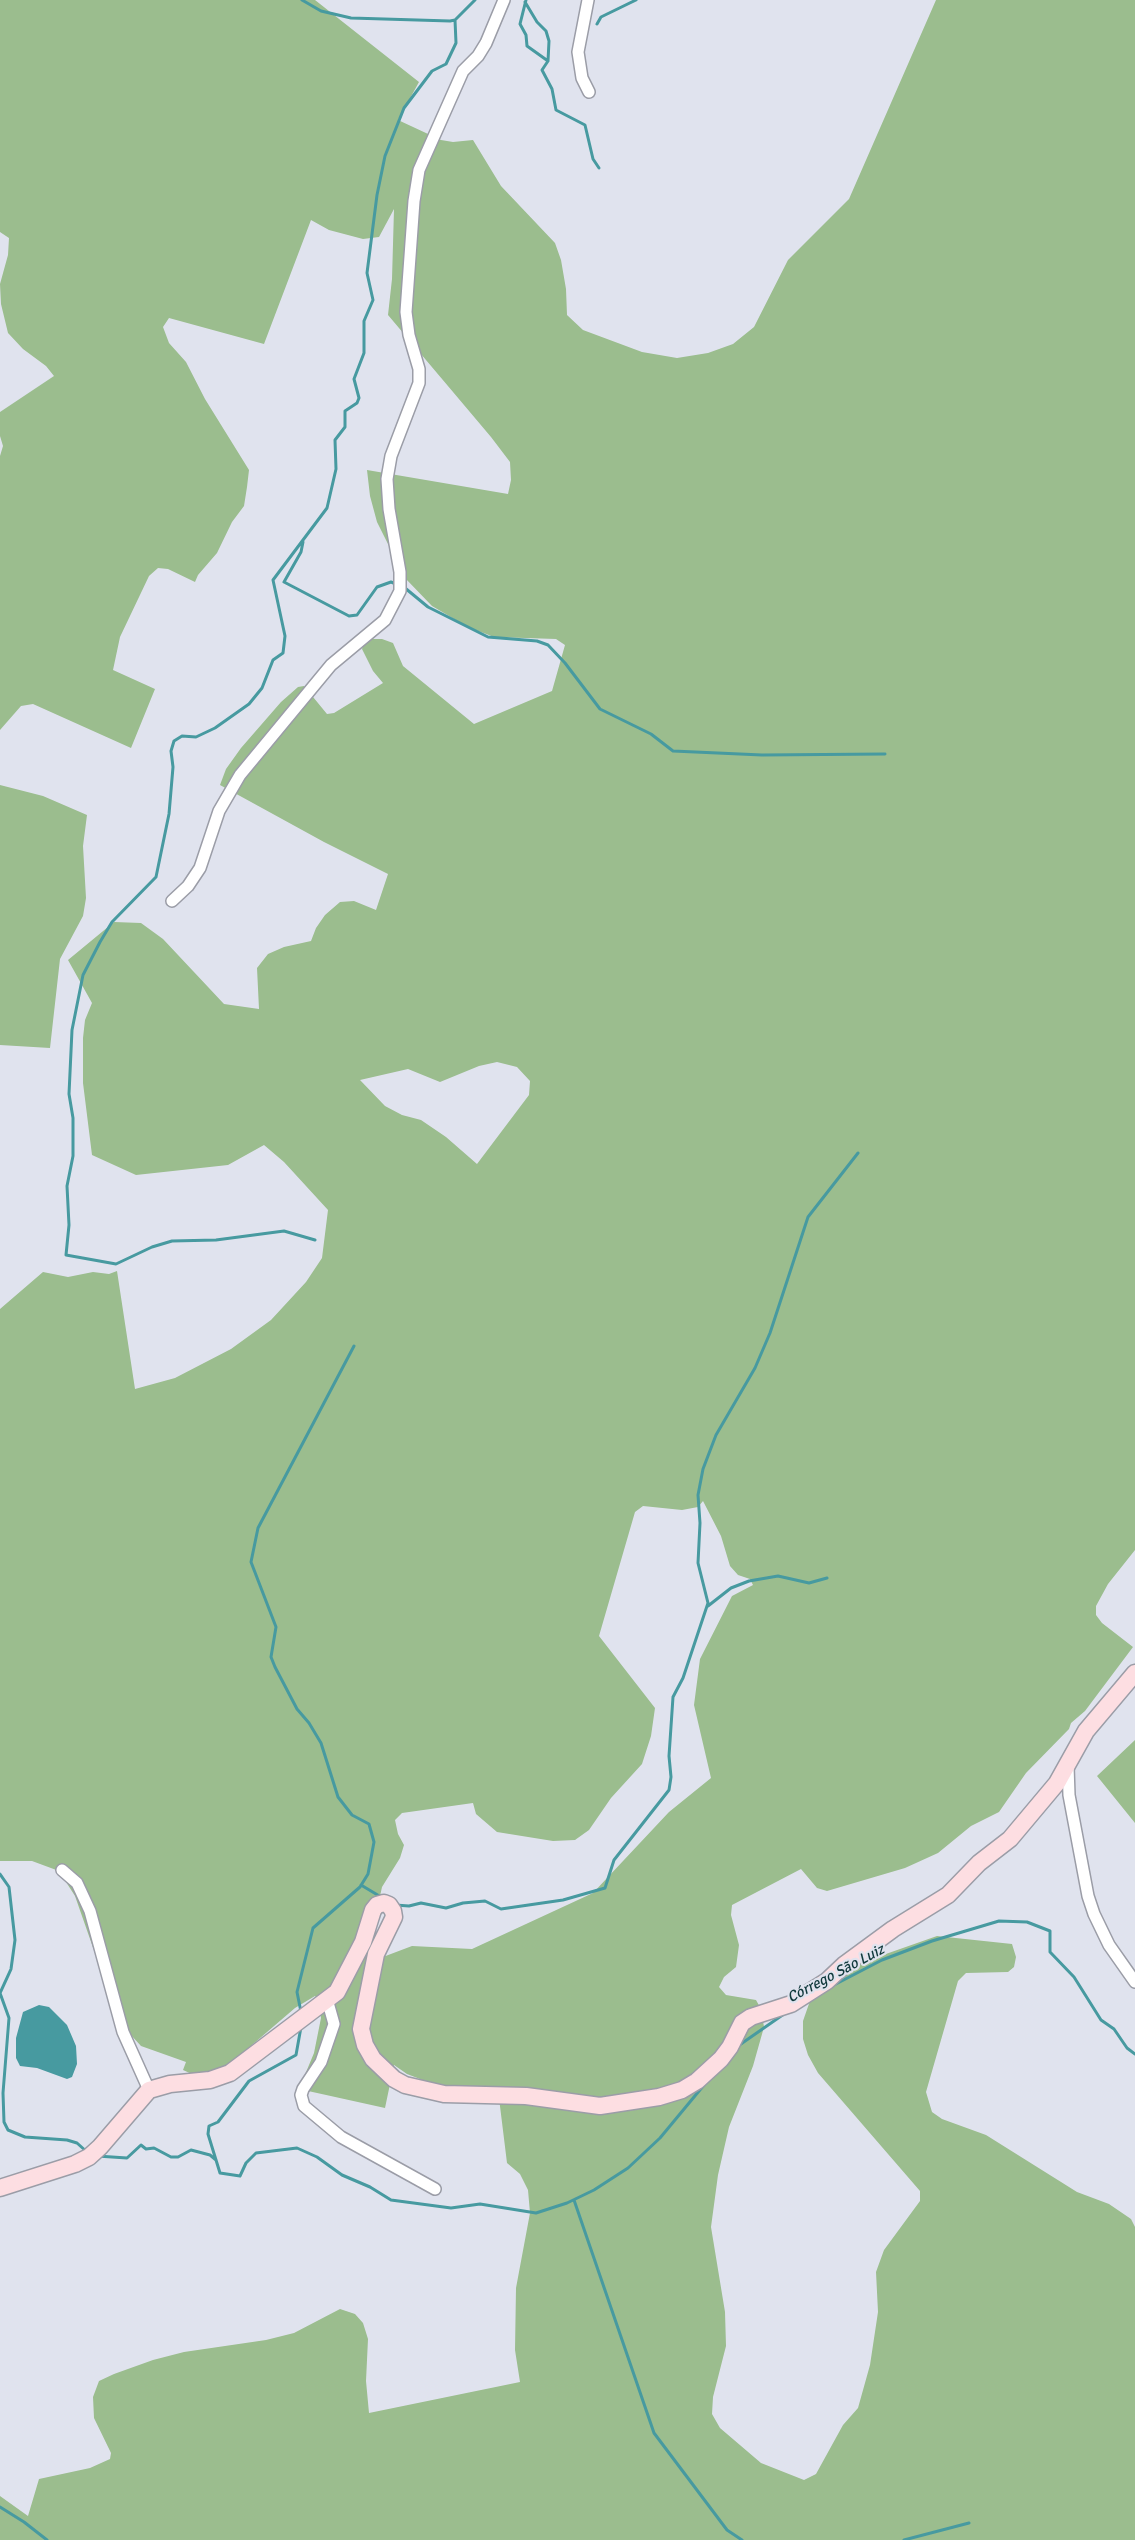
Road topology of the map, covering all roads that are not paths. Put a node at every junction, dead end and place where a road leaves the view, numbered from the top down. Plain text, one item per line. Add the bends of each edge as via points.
1 (504, 0) edge
2 (588, 0) edge
3 (589, 92) dead end
4 (172, 901) dead end
5 (1135, 1673) edge
6 (1068, 1766) junction
7 (62, 1870) dead end
8 (1135, 1982) edge
9 (328, 1999) junction
10 (149, 2090) junction
11 (0, 2188) edge
12 (435, 2189) dead end

1 - 4 street via 486,43 463,71 419,170 406,312 419,383 391,456 387,479 400,591 385,620 331,665 240,775 219,812 200,868
2 - 3 street via 578,52 582,78
5 - 6 street via 1086,1731
6 - 8 street via 1069,1795 1088,1896 1109,1945
6 - 9 street via 1019,1831 979,1863 948,1894 893,1929 803,1996 780,2010 751,2017 742,2023 730,2047 708,2072 682,2090 600,2106 526,2096 444,2094 405,2085 394,2079 373,2059 361,2029 376,1954 394,1917 393,1911 384,1903 373,1910 363,1942 346,1978
7 - 10 street via 77,1883 90,1911 123,2032
9 - 10 street via 225,2075
9 - 12 street via 334,2024 321,2062 303,2089 304,2106 342,2137
10 - 11 street via 89,2157

